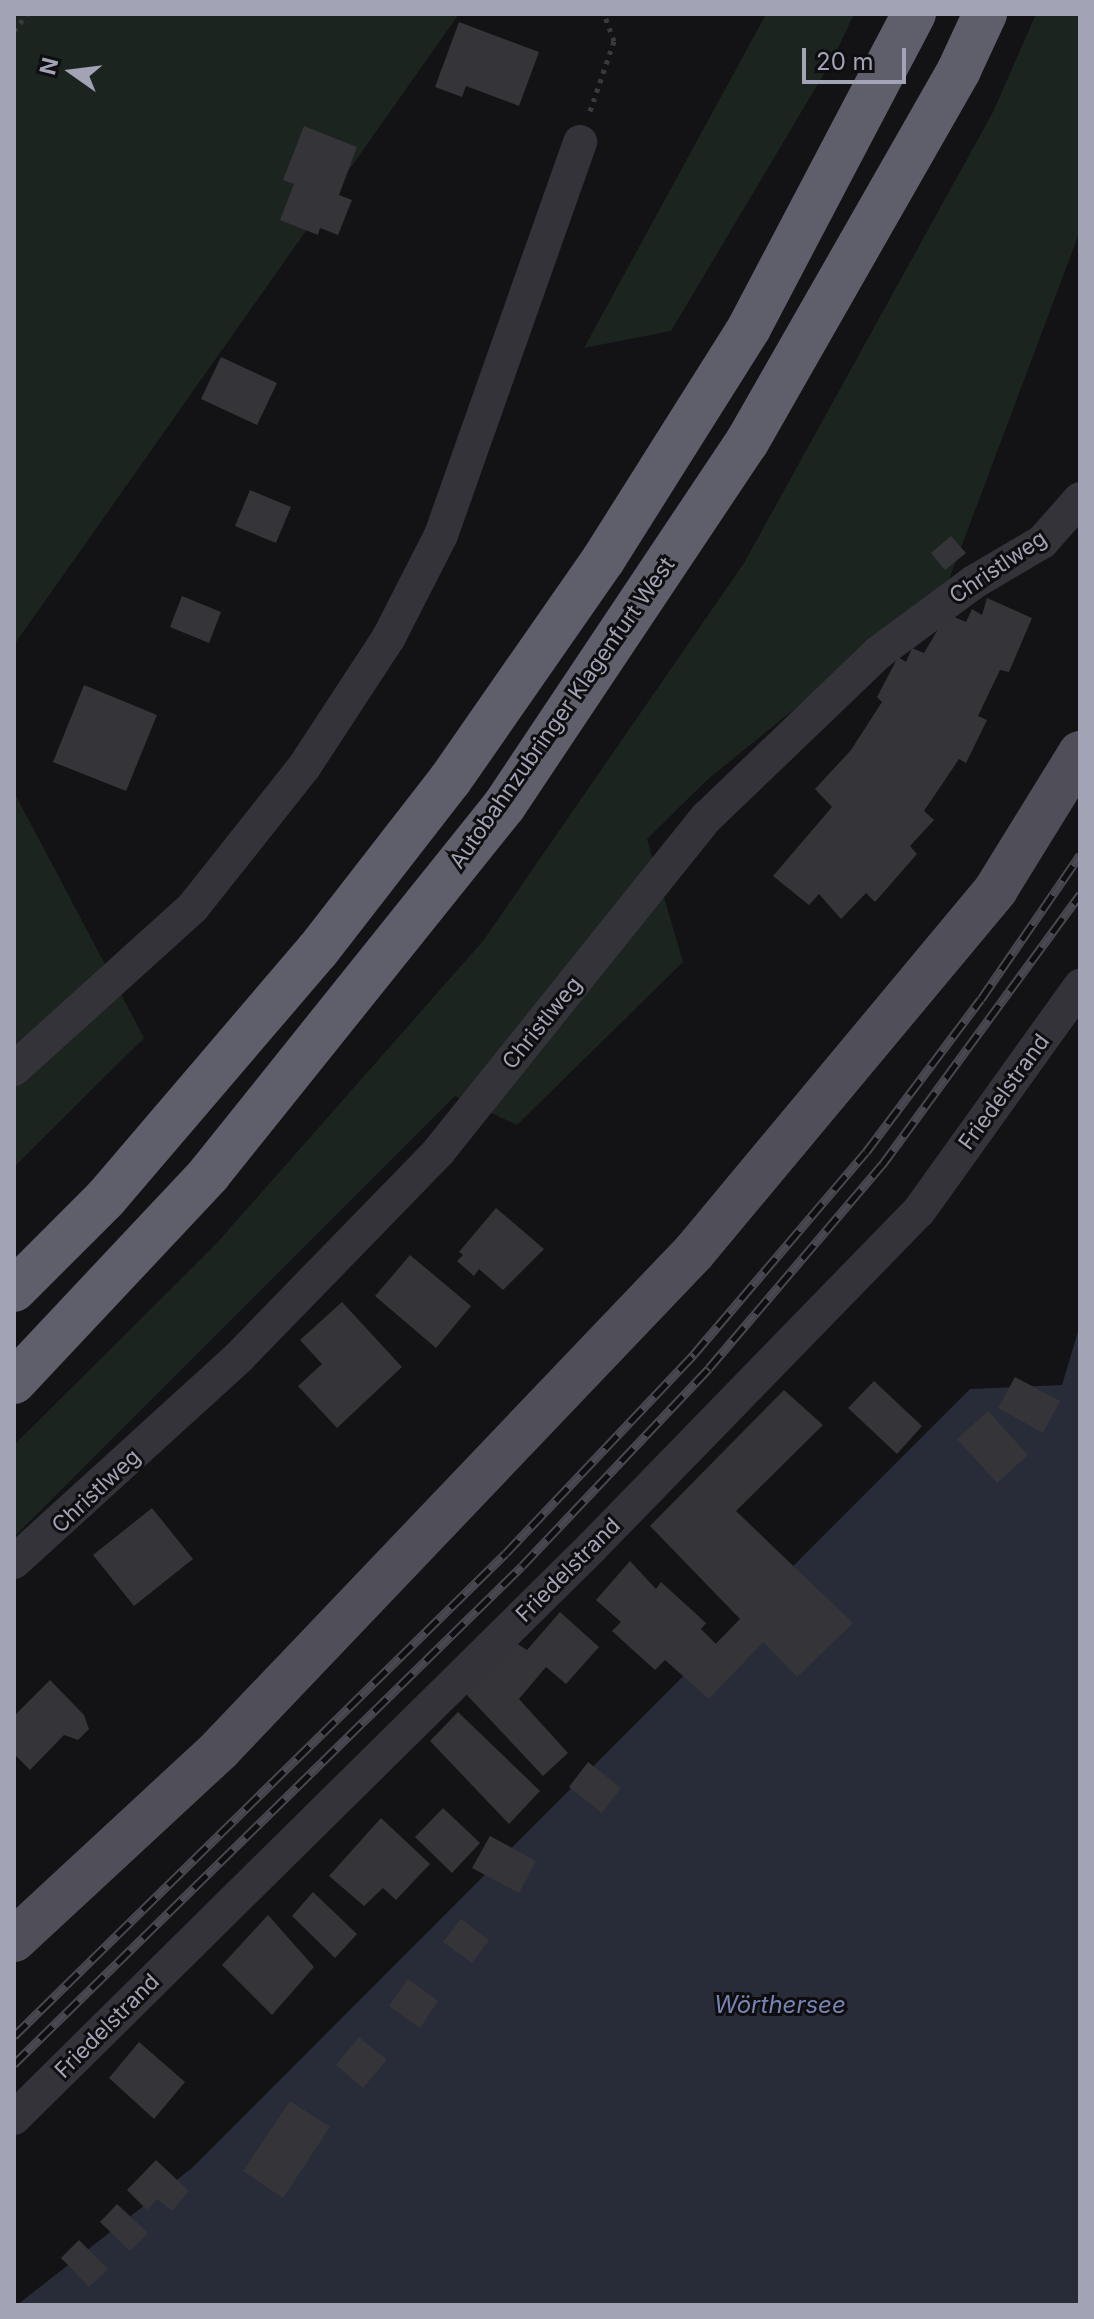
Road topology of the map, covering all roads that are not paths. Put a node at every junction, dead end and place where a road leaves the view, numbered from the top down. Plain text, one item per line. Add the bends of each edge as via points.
1 (914, 14) edge
2 (985, 14) edge
3 (580, 142) road end
4 (1080, 499) edge
5 (1080, 753) edge
6 (1080, 986) edge
7 (14, 1069) edge
8 (14, 1290) edge
9 (14, 1382) edge
10 (14, 1562) edge
11 (14, 1940) edge
12 (14, 2118) edge

1 - 8 highway via 749,328 603,560 450,780 318,950 106,1198
2 - 9 highway, Autobahnzubringer Klagenfurt West via 959,70 747,442 504,806 209,1174
3 - 7 street via 441,535 389,637 304,767 193,907
4 - 10 street, Christlweg via 1042,542 974,582 878,653 706,818 439,1151 239,1357
5 - 11 main road via 996,889 694,1252 220,1749
6 - 12 street, Friedelstrand via 919,1211 592,1547

